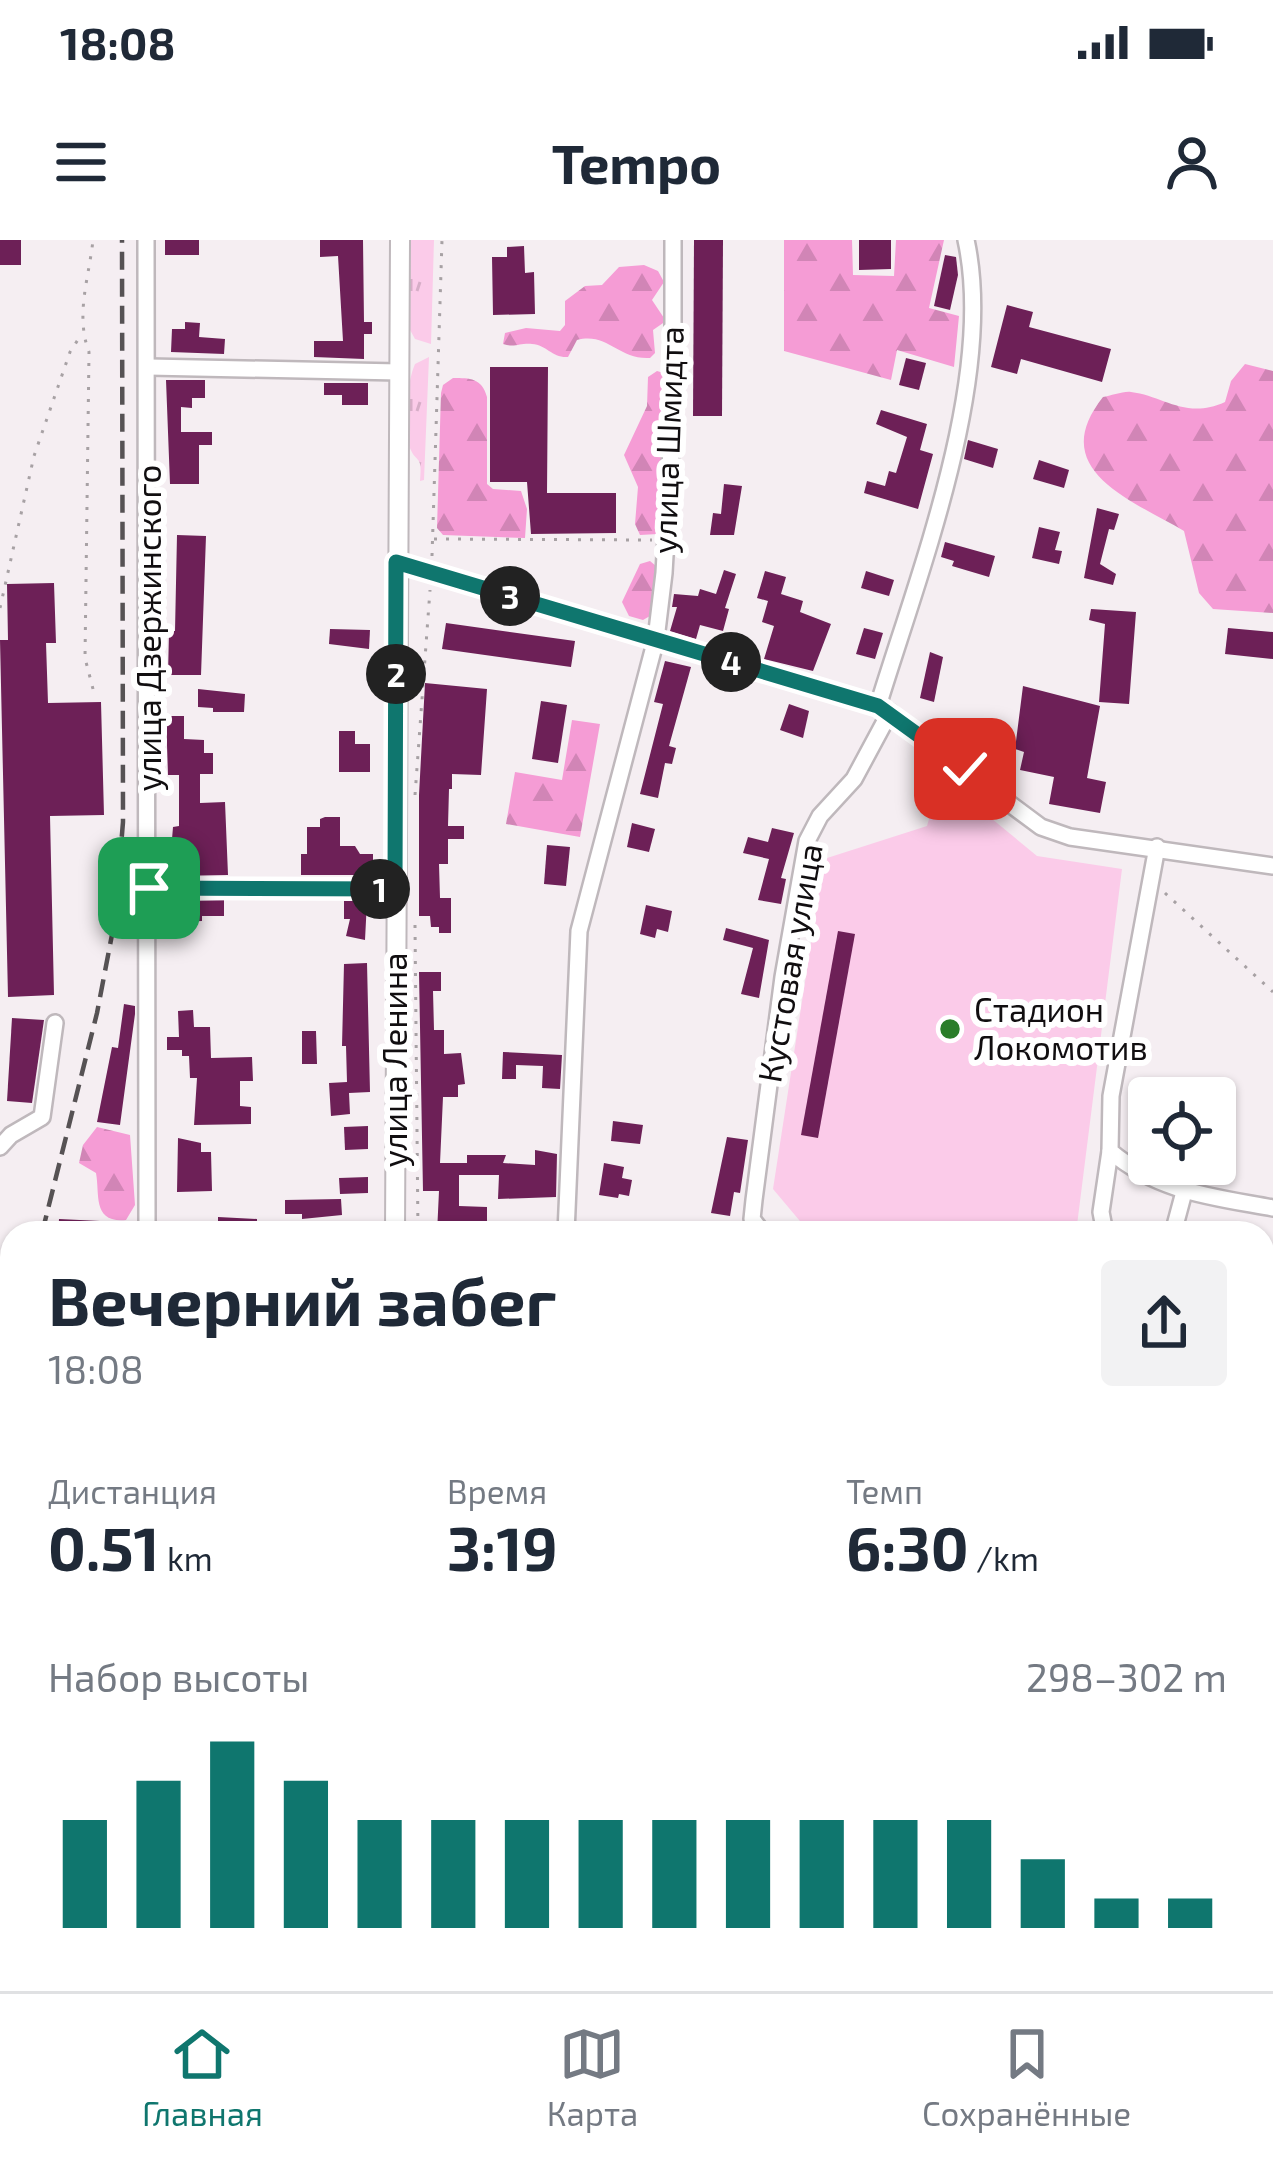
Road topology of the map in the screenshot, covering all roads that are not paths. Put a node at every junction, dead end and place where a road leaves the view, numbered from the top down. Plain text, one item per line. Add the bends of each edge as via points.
1 (146, 240) edge
2 (400, 240) edge
3 (673, 240) edge
4 (967, 240) edge
5 (148, 367) junction
6 (399, 372) junction
7 (396, 562) junction
8 (656, 639) junction
9 (884, 709) junction
10 (1157, 847) junction
11 (1273, 866) edge
12 (149, 888) junction
13 (395, 889) junction
14 (55, 1023) dead end
15 (0, 1147) edge
16 (1110, 1150) junction
17 (1184, 1192) junction
18 (1273, 1208) edge
19 (147, 1221) edge
20 (395, 1221) edge
21 (567, 1221) edge
22 (754, 1221) edge
23 (1103, 1221) edge
24 (1176, 1221) edge

1 - 5 street, улица Дзержинского
2 - 6 main road, улица Ленина
3 - 8 street, улица Шмидта via 673,414
4 - 9 street, Кустовая улица via 975,282 964,398
5 - 6 street
5 - 12 street, улица Дзержинского
6 - 7 main road, улица Ленина
7 - 8 street
7 - 13 main road, улица Ленина
8 - 9 street
8 - 21 street, улица Шмидта via 579,931
9 - 10 street via 1041,826
9 - 22 street, Кустовая улица via 854,779 806,841
10 - 11 street
10 - 16 street via 1111,1096
12 - 13 street
12 - 19 street, улица Дзержинского
13 - 20 main road, улица Ленина
14 - 15 street via 42,1117
16 - 17 street
16 - 23 street
17 - 18 street
17 - 24 street

